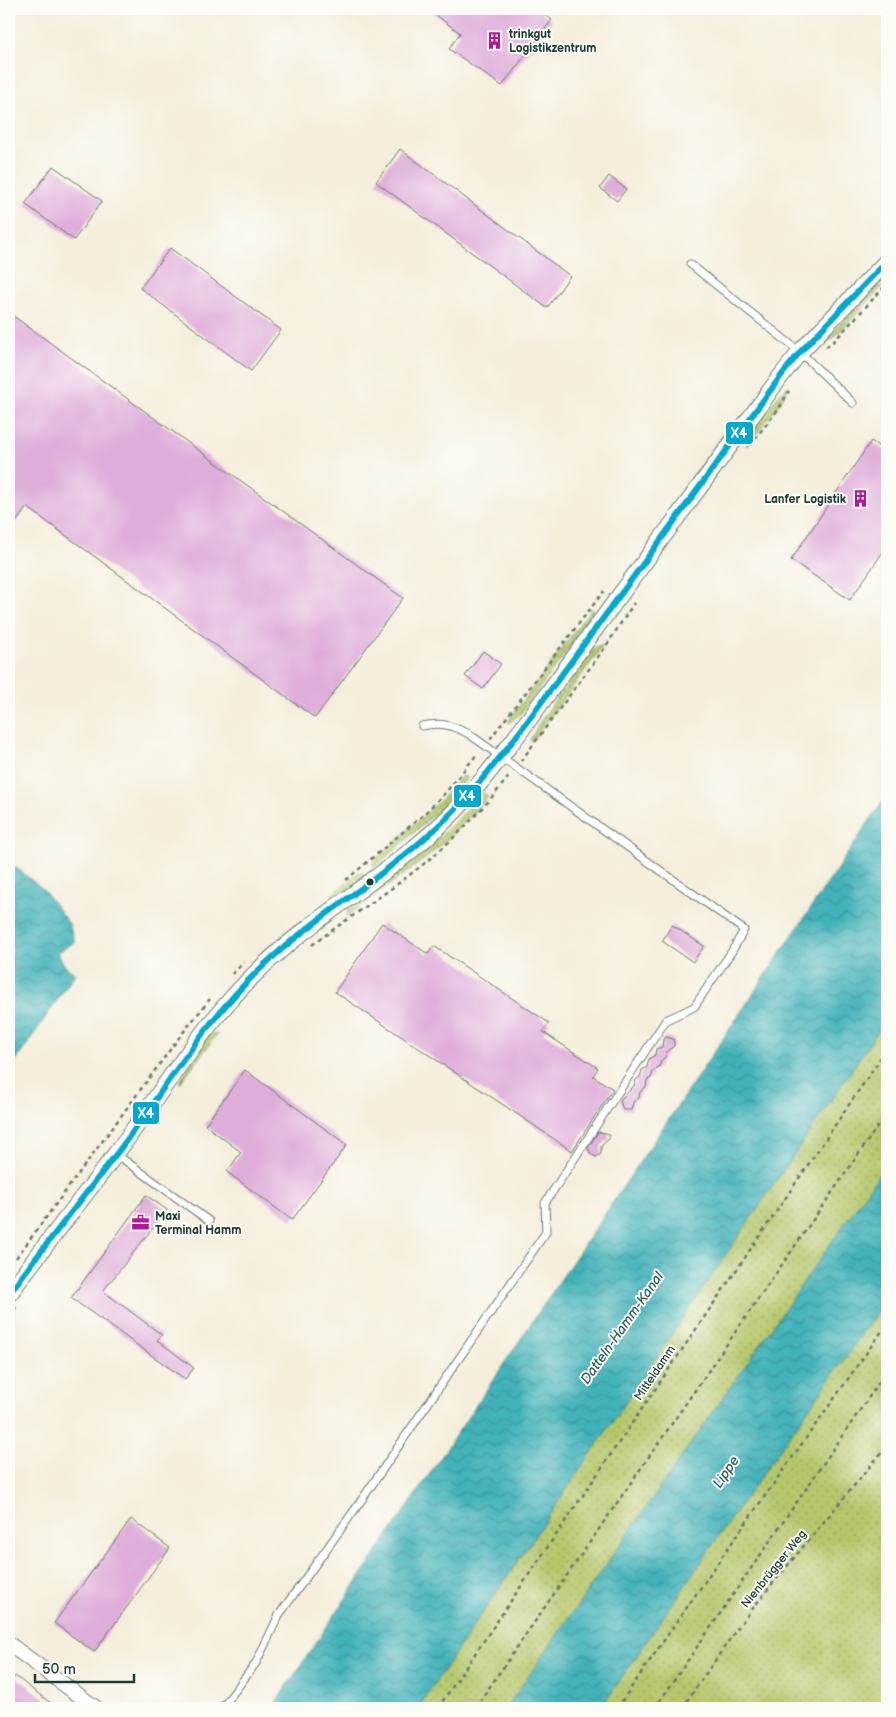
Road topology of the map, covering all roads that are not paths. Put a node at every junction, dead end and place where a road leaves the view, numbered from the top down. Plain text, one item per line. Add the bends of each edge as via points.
1 (884, 255) edge
2 (690, 264) dead end
3 (800, 352) junction
4 (853, 404) dead end
5 (422, 726) dead end
6 (500, 756) junction
7 (116, 1154) junction
8 (210, 1221) dead end
9 (9, 1294) edge
10 (9, 1644) edge
11 (96, 1708) edge
12 (222, 1708) edge

1 - 3 street
2 - 3 lane
3 - 4 lane
3 - 6 street
5 - 6 lane via 446,724 469,734
6 - 7 street via 467,798 429,836 293,940 233,996 194,1044
6 - 12 lane via 744,930 694,1007 666,1020 545,1203 546,1232 279,1615 256,1663
7 - 8 lane
7 - 9 street
10 - 11 street

